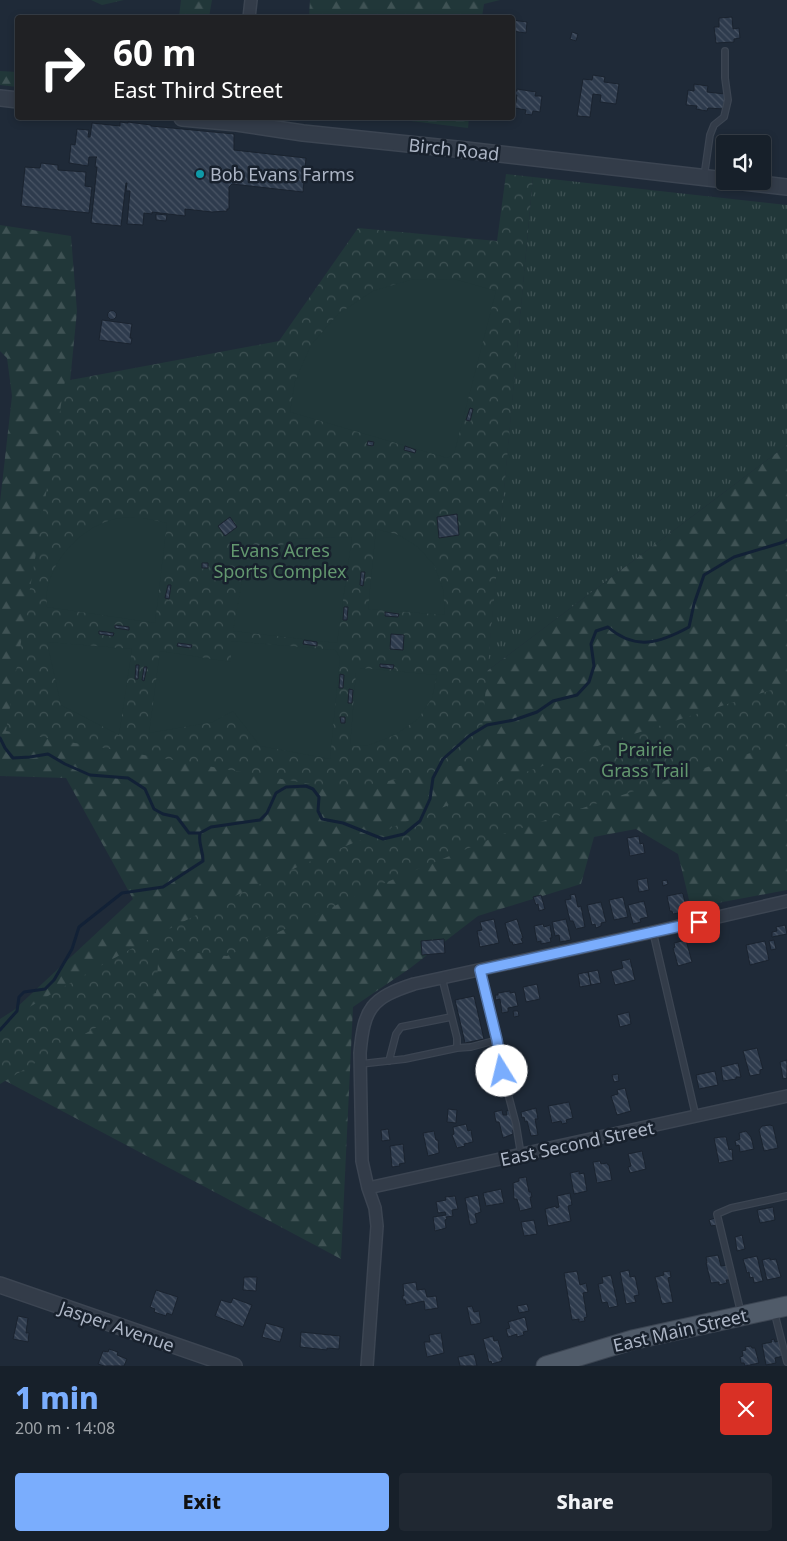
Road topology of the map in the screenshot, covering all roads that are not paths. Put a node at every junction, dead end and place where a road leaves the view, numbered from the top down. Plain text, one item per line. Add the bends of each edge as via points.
1 (251, 0) edge
2 (249, 15) edge
3 (725, 51) dead end
4 (0, 98) edge
5 (15, 100) edge
6 (237, 120) edge
7 (704, 178) junction
8 (716, 179) edge
9 (771, 185) edge
10 (787, 187) edge
11 (787, 901) edge
12 (653, 932) junction
13 (480, 970) junction
14 (442, 978) junction
15 (451, 1017) junction
16 (497, 1040) junction
17 (457, 1048) junction
18 (389, 1061) junction
19 (360, 1064) junction
20 (787, 1096) edge
21 (696, 1117) junction
22 (521, 1155) junction
23 (368, 1188) junction
24 (787, 1196) edge
25 (0, 1285) edge
26 (780, 1307) edge
27 (742, 1316) junction
28 (787, 1362) edge
29 (234, 1366) edge
30 (367, 1366) edge
31 (546, 1366) edge

1 - 2 street
3 - 7 lane via 728,100 724,117 714,125 710,135
4 - 5 street
6 - 7 street, Birch Road via 304,133
7 - 8 street, Birch Road
9 - 10 street
11 - 12 street
12 - 13 street
12 - 21 lane
13 - 14 street
13 - 16 lane
14 - 15 lane
14 - 19 street via 386,994 372,1006 361,1038
15 - 17 lane
15 - 18 lane via 401,1027
16 - 17 lane
16 - 22 lane
17 - 18 lane
18 - 19 lane
19 - 23 street via 362,1161
20 - 21 street, East Second Street
21 - 22 street, East Second Street
22 - 23 street, East Second Street
23 - 30 street via 378,1226
24 - 27 lane via 717,1214
25 - 29 street, Jasper Avenue
26 - 27 main road, East Main Street
26 - 28 lane
27 - 31 main road, East Main Street via 632,1340

